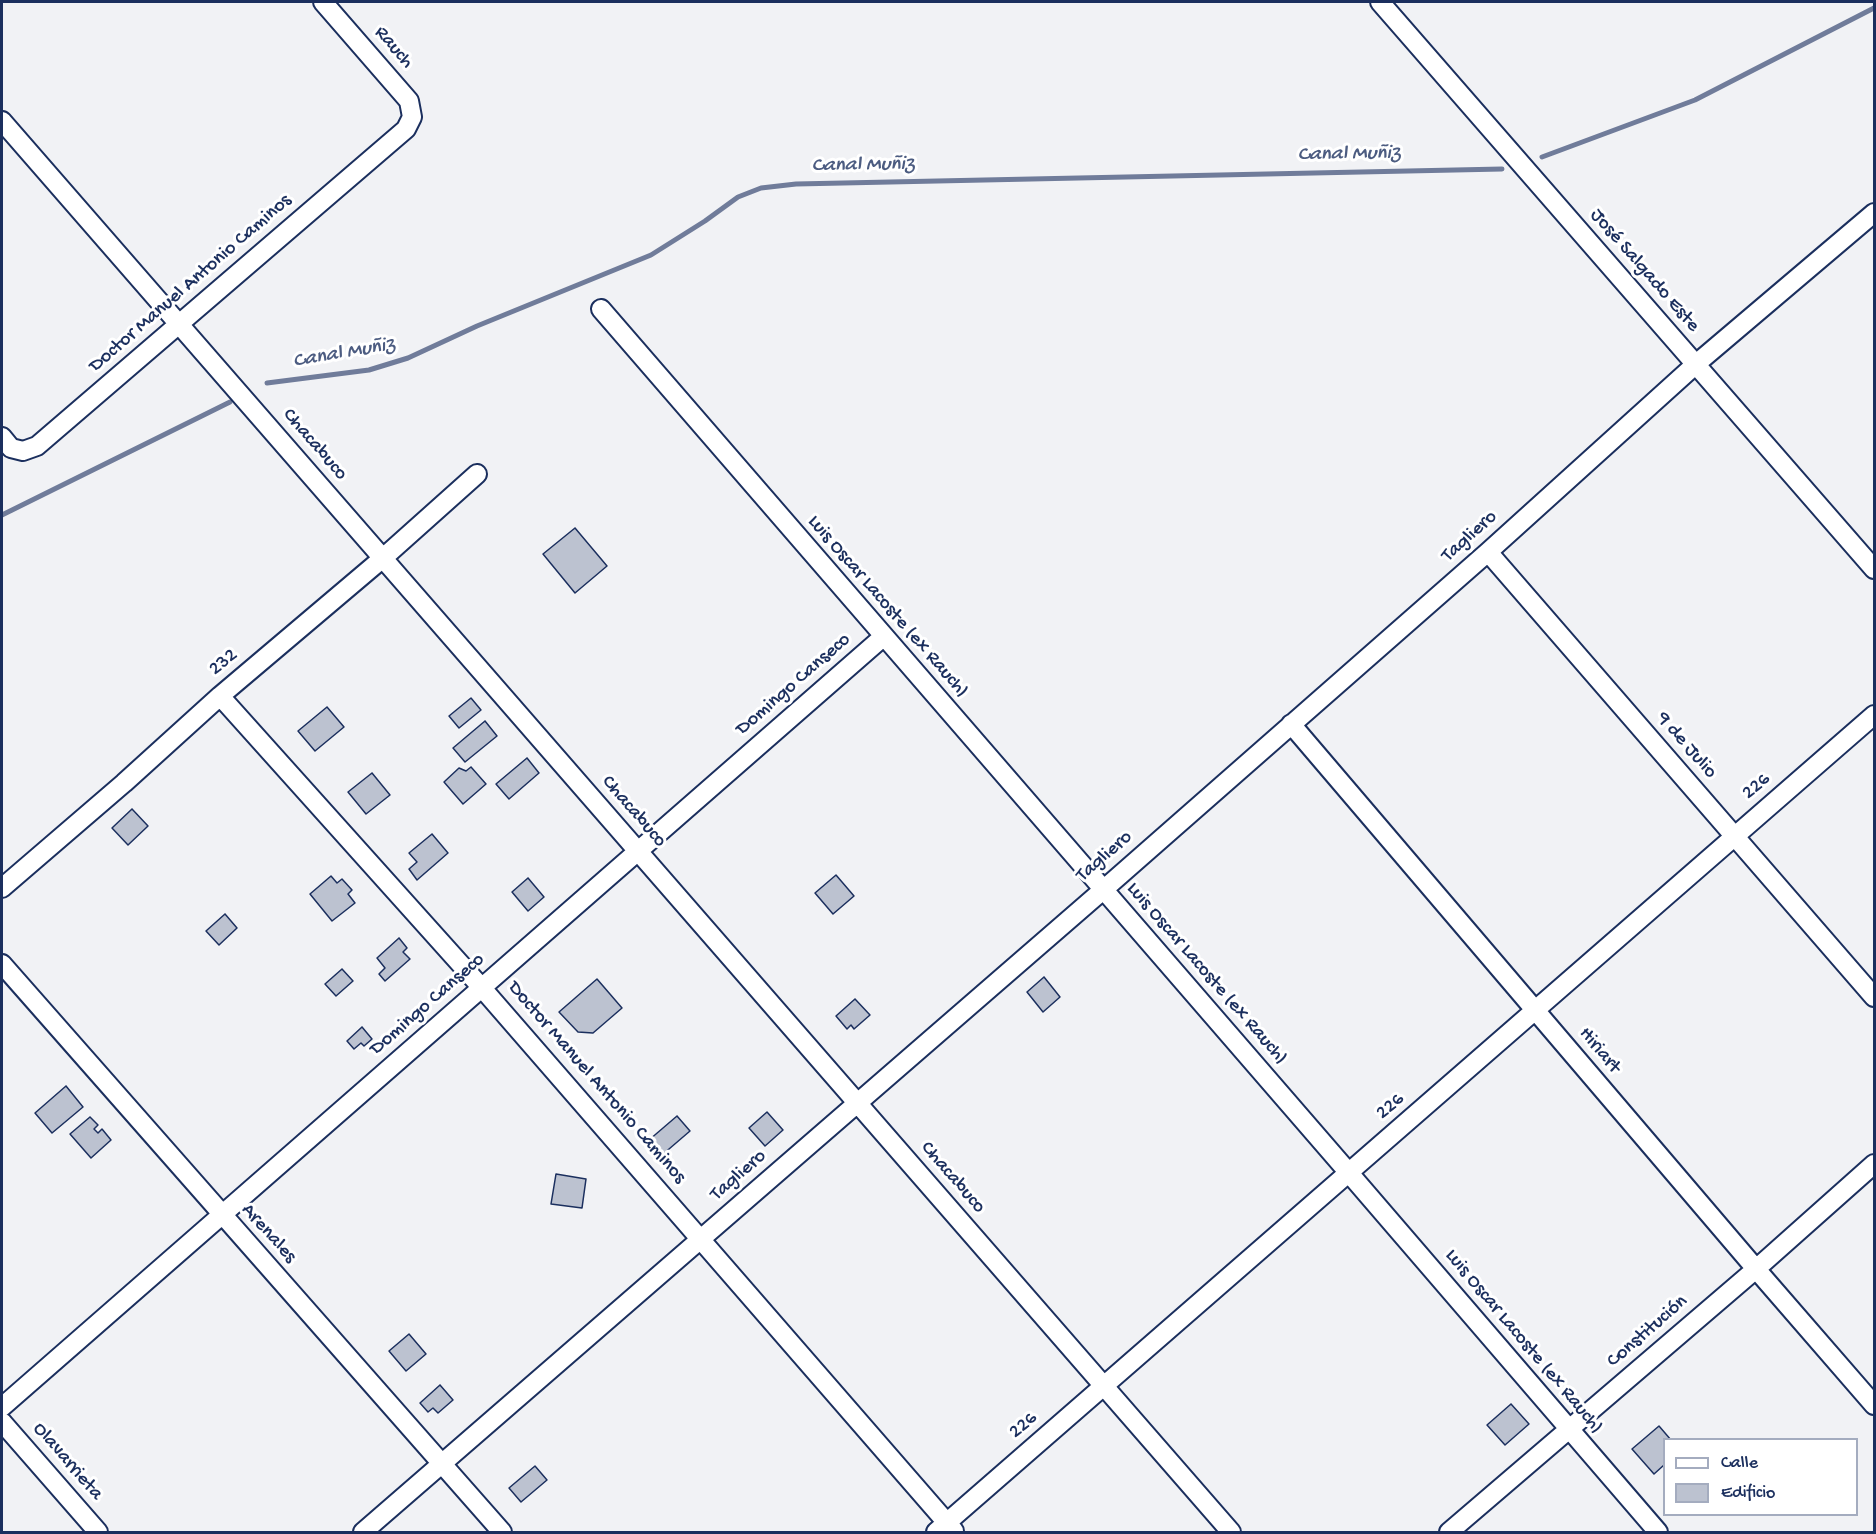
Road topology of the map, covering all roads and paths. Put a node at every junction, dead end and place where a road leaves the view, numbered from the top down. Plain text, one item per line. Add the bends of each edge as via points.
1 (323, 2) edge
2 (1380, 2) edge
3 (2, 121) edge
4 (406, 129) joint
5 (1875, 213) edge
6 (601, 309) dead end
7 (178, 324) junction
8 (1696, 364) junction
9 (2, 437) edge
10 (477, 474) dead end
11 (1488, 552) junction
12 (383, 558) junction
13 (1875, 569) edge
14 (883, 637) junction
15 (220, 696) junction
16 (1875, 715) edge
17 (1291, 724) junction
18 (1734, 837) junction
19 (637, 852) junction
20 (2, 888) edge
21 (1103, 890) junction
22 (2, 964) edge
23 (482, 988) junction
24 (1875, 997) edge
25 (1535, 1010) junction
26 (857, 1104) junction
27 (1875, 1164) edge
28 (1349, 1173) junction
29 (220, 1215) junction
30 (701, 1238) junction
31 (1756, 1269) junction
32 (1104, 1387) junction
33 (1875, 1405) edge
34 (2, 1407) edge
35 (2, 1422) edge
36 (1568, 1430) junction
37 (441, 1464) junction
38 (946, 1529) edge
39 (98, 1533) edge
40 (363, 1533) edge
41 (502, 1533) edge
42 (1231, 1533) edge
43 (1449, 1533) edge
44 (1658, 1533) edge

1 - 4 street, Rauch via 409,101 412,117
2 - 8 street, José Salgado Este
3 - 7 street, Chacabuco
4 - 7 street, Doctor Manuel Antonio Caminos
5 - 8 street, Tagliero
6 - 14 street, Luis Oscar Lacoste (ex Rauch)
7 - 9 street, Doctor Manuel Antonio Caminos via 37,446 23,451 11,448
7 - 12 street, Chacabuco
8 - 11 street, Tagliero
8 - 13 street, José Salgado Este
10 - 12 street, 232
11 - 17 street, Tagliero
11 - 18 street, 9 de Julio
12 - 15 street, 232
12 - 19 street, Chacabuco
14 - 19 street, Domingo Canseco
14 - 21 street, Luis Oscar Lacoste (ex Rauch)
15 - 20 street, 232
15 - 23 street, Doctor Manuel Antonio Caminos
16 - 18 street, 226
17 - 21 street, Tagliero
17 - 25 street, Hiriart
18 - 24 street, 9 de Julio
18 - 25 street, 226
19 - 23 street, Domingo Canseco
19 - 26 street, Chacabuco
21 - 26 street, Tagliero
21 - 28 street, Luis Oscar Lacoste (ex Rauch)
22 - 29 street, Arenales
23 - 29 street, Domingo Canseco
23 - 30 street, Doctor Manuel Antonio Caminos
25 - 28 street, 226
25 - 31 street, Hiriart
26 - 30 street, Tagliero
26 - 32 street, Chacabuco
27 - 31 street, Constitución
28 - 32 street, 226
28 - 36 street, Luis Oscar Lacoste (ex Rauch)
29 - 34 street, Domingo Canseco
29 - 37 street, Arenales
30 - 37 street, Tagliero
30 - 38 street, Doctor Manuel Antonio Caminos
31 - 33 street, Hiriart
31 - 36 street, Constitución
32 - 38 street, 226
32 - 42 street, Chacabuco
35 - 39 street, Olavarrieta
36 - 43 street, Constitución
36 - 44 street, Luis Oscar Lacoste (ex Rauch)
37 - 40 street, Tagliero
37 - 41 street, Arenales

